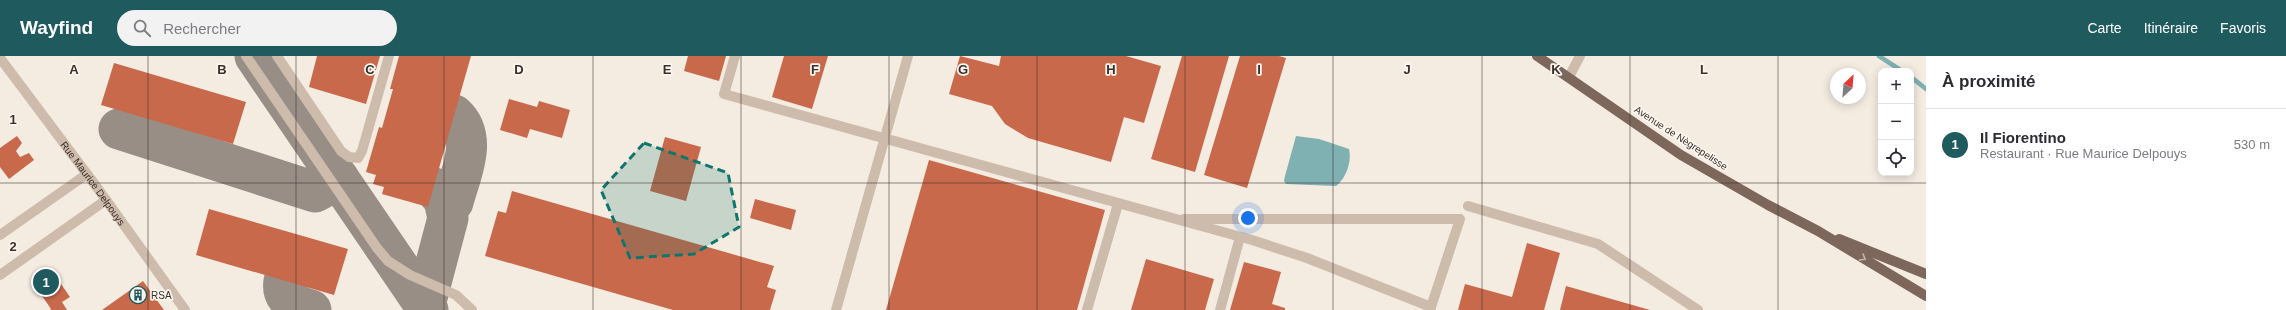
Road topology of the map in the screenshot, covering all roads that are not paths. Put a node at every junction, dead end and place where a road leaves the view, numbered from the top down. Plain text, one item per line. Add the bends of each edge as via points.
1 (246, 56) edge
2 (277, 56) edge
3 (389, 56) edge
4 (735, 56) edge
5 (908, 56) edge
6 (1537, 56) edge
7 (1580, 56) edge
8 (0, 58) edge
9 (1569, 77) junction
10 (885, 139) junction
11 (87, 174) junction
12 (106, 200) junction
13 (1118, 204) junction
14 (1468, 206) dead end
15 (1170, 219) junction
16 (1818, 231) junction
17 (0, 235) edge
18 (1240, 237) junction
19 (1926, 274) edge
20 (0, 275) edge
21 (1926, 296) edge
22 (1431, 308) edge
23 (185, 310) edge
24 (472, 310) edge
25 (836, 310) edge
26 (1088, 310) edge
27 (1220, 310) edge
28 (1698, 310) edge

1 - 24 street via 377,248 399,268 456,295
2 - 3 street via 341,151 358,158
4 - 10 street via 724,94
5 - 10 street
6 - 9 main road, Avenue de Nègrepelisse
7 - 9 street
8 - 11 street, Rue Maurice Delpouys
9 - 16 main road, Avenue de Nègrepelisse via 1682,155 1768,206
10 - 13 street
10 - 25 street
11 - 12 street, Rue Maurice Delpouys
11 - 17 street
12 - 20 street
12 - 23 street, Rue Maurice Delpouys
13 - 15 street
13 - 26 street
14 - 28 street via 1598,244
15 - 18 street
15 - 22 street via 1460,219
16 - 19 main road, Avenue de Nègrepelisse
16 -> 21 main road, Avenue de Nègrepelisse
18 - 22 street via 1308,258
18 - 27 street

